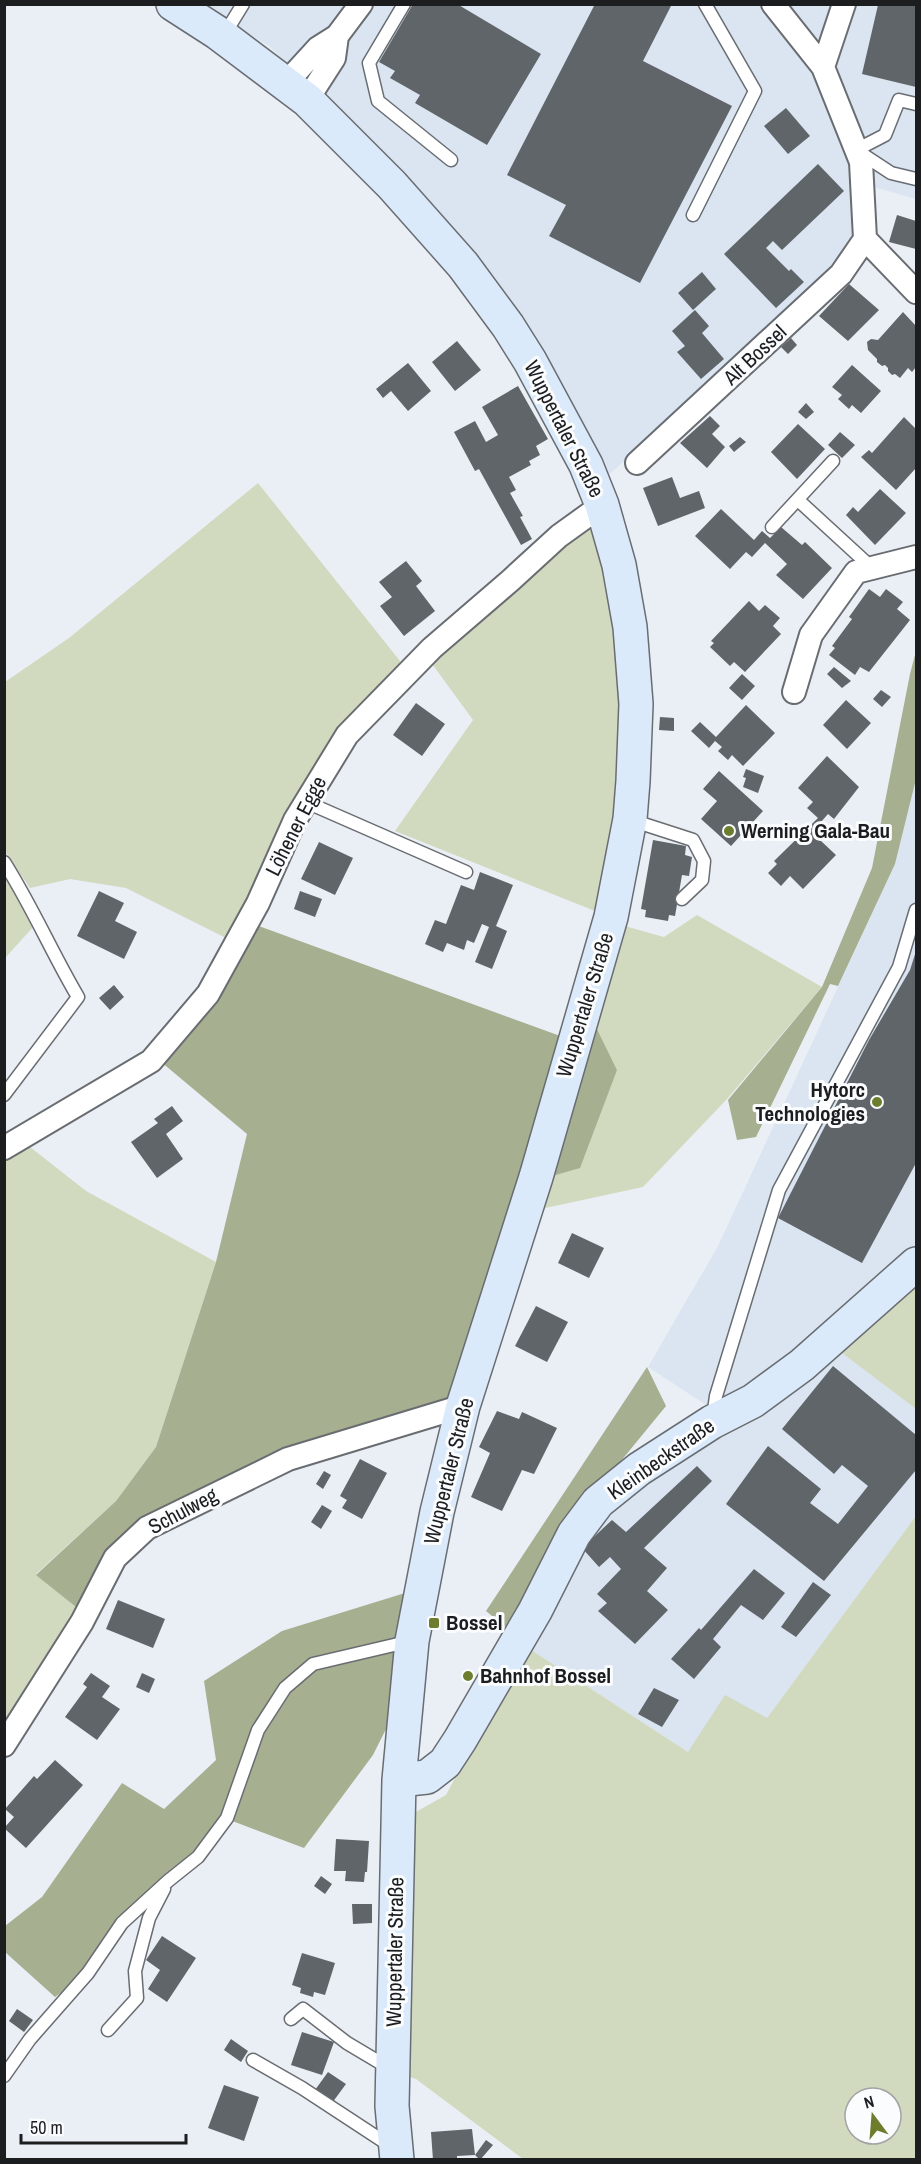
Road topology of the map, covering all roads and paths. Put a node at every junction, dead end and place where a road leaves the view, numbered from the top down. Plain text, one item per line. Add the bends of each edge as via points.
1 (173, 4) edge
2 (243, 4) edge
3 (362, 4) edge
4 (404, 4) edge
5 (705, 4) edge
6 (773, 4) edge
7 (844, 4) edge
8 (223, 36) junction
9 (823, 67) junction
10 (296, 92) junction
11 (916, 104) edge
12 (856, 150) junction
13 (451, 160) dead end
14 (916, 179) edge
15 (693, 215) dead end
16 (865, 239) junction
17 (916, 292) edge
18 (833, 461) dead end
19 (637, 463) dead end
20 (798, 500) junction
21 (602, 505) junction
22 (772, 527) dead end
23 (916, 557) edge
24 (871, 567) junction
25 (794, 692) dead end
26 (306, 802) junction
27 (630, 819) junction
28 (4, 862) edge
29 (466, 872) dead end
30 (682, 898) dead end
31 (916, 910) edge
32 (4, 1095) edge
33 (4, 1148) edge
34 (916, 1264) edge
35 (463, 1406) junction
36 (712, 1422) junction
37 (412, 1641) junction
38 (4, 1745) edge
39 (399, 1780) junction
40 (168, 1881) junction
41 (291, 2019) dead end
42 (108, 2031) dead end
43 (253, 2060) dead end
44 (393, 2070) junction
45 (4, 2076) edge
46 (397, 2155) edge

1 - 8 main road, Wuppertaler Straße
2 - 8 lane
3 - 10 street via 337,36 334,58
4 - 13 lane via 369,63 378,101
5 - 15 lane via 755,91
6 - 9 street
7 - 9 street
8 - 10 main road, Wuppertaler Straße
9 - 12 street
10 - 21 main road, Wuppertaler Straße via 392,184 464,264 508,326 549,395
11 - 12 lane via 899,100 885,135
12 - 14 lane via 891,173
12 - 16 street via 861,162
16 - 17 street
16 - 19 street, Alt Bossel via 841,274
18 - 20 lane
20 - 22 lane
20 - 24 lane
21 - 26 street, Löhener Egge via 559,536 424,656 347,735
21 - 27 main road, Wuppertaler Straße via 619,565 630,627 636,704
23 - 24 street
24 - 25 street via 856,572 811,635
26 - 29 lane
26 - 33 street, Löhener Egge via 258,903 208,994 151,1061
27 - 30 lane via 693,840 704,861 702,880
27 - 35 main road, Wuppertaler Straße via 611,917 536,1177
28 - 32 lane via 78,997
31 - 36 lane via 898,967 779,1190 716,1396
34 - 36 main road, Kleinbeckstraße via 801,1365 753,1401
35 - 37 main road, Wuppertaler Straße
35 - 38 street, Schulweg via 288,1459 147,1528 115,1558 82,1622
36 - 39 main road, Kleinbeckstraße via 639,1469 598,1503 574,1534 535,1611 445,1763 427,1777
37 - 39 main road, Wuppertaler Straße
37 - 40 lane via 313,1664 285,1688 258,1730 227,1818 198,1857
39 - 44 main road, Wuppertaler Straße
40 - 42 lane via 146,1929 135,1971 137,1998
40 - 45 lane via 122,1923 88,1973 30,2039
41 - 44 lane via 303,2009 347,2043
43 - 46 lane via 302,2088
44 - 46 main road, Wuppertaler Straße

